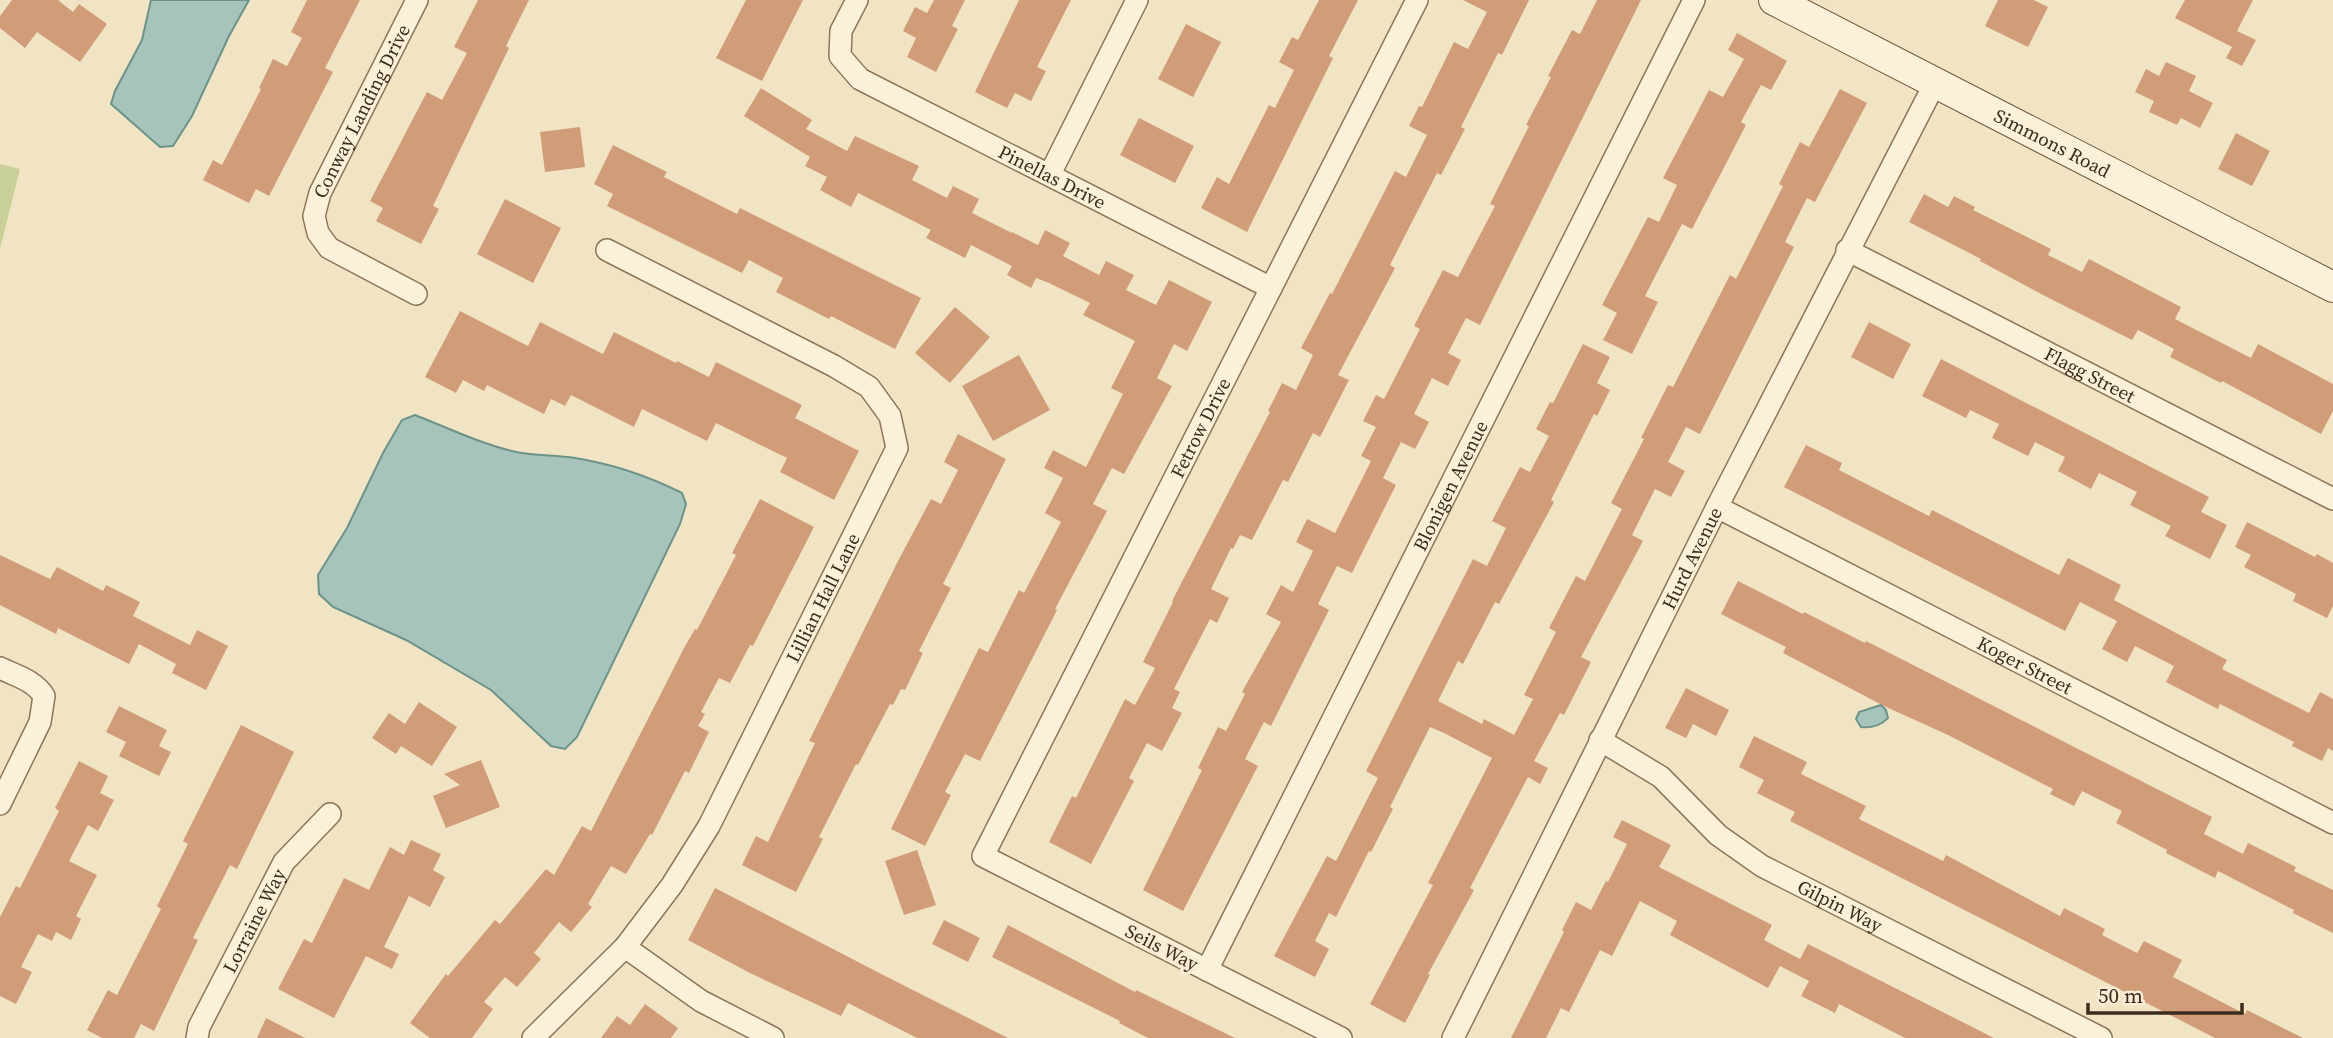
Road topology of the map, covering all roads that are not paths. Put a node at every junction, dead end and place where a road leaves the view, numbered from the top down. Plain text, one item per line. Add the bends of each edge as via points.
1 (417, 0) edge
2 (857, 0) edge
3 (1137, 0) edge
4 (1417, 0) edge
5 (1694, 0) edge
6 (1774, 0) edge
7 (1934, 83) junction
8 (1050, 174) junction
9 (607, 250) dead end
10 (1847, 250) junction
11 (2333, 287) edge
12 (1271, 288) junction
13 (416, 294) dead end
14 (2333, 499) edge
15 (1717, 507) junction
16 (0, 668) edge
17 (1600, 740) junction
18 (0, 804) edge
19 (330, 814) dead end
20 (2333, 823) edge
21 (984, 856) joint
22 (625, 947) junction
23 (1207, 970) junction
24 (197, 1038) edge
25 (533, 1038) edge
26 (774, 1038) edge
27 (1341, 1038) edge
28 (1453, 1038) edge
29 (2101, 1038) edge

1 - 13 street, Conway Landing Drive via 320,193 313,216 329,248
2 - 8 street, Pinellas Drive via 841,31 840,56 860,79
3 - 8 street
4 - 12 street, Fetrow Drive
5 - 23 street, Blonigen Avenue
6 - 7 street, Simmons Road
7 - 10 street, Hurd Avenue
7 - 11 street, Simmons Road
8 - 12 street, Pinellas Drive
9 - 22 street, Lillian Hall Lane via 869,387 890,416 897,448 709,826
10 - 14 street, Flagg Street
10 - 15 street, Hurd Avenue
12 - 21 street, Fetrow Drive
15 - 17 street, Hurd Avenue
15 - 20 street, Koger Street
16 - 18 street via 30,682 44,695 40,722
17 - 28 street, Hurd Avenue
17 - 29 street, Gilpin Way via 1661,777 1718,835 1762,866
19 - 24 street, Lorraine Way via 284,862
21 - 23 street, Seils Way
22 - 25 street, Lillian Hall Lane
22 - 26 street via 701,1001
23 - 27 street, Seils Way

